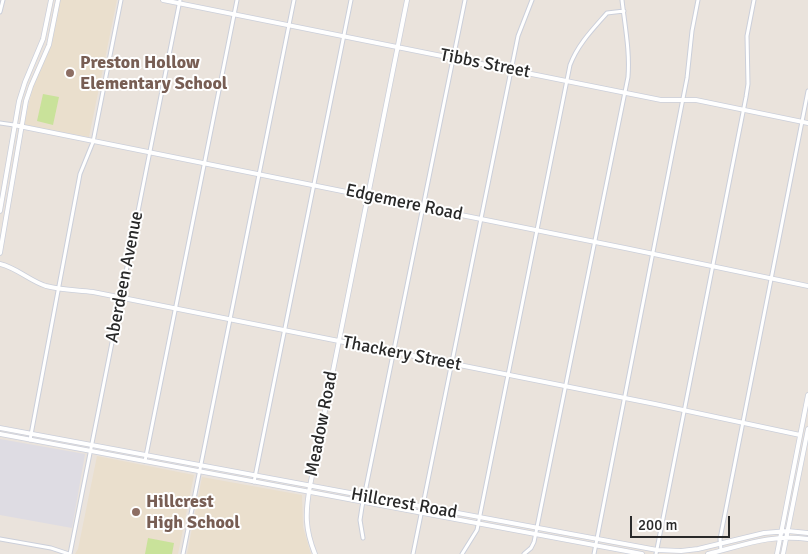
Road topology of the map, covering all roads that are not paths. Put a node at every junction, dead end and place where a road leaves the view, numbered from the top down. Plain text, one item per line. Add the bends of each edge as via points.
1 (3, 0) edge
2 (51, 0) edge
3 (58, 0) edge
4 (121, 0) edge
5 (163, 0) edge
6 (237, 0) edge
7 (294, 0) edge
8 (350, 0) edge
9 (407, 0) edge
10 (465, 0) edge
11 (532, 0) edge
12 (622, 0) edge
13 (698, 0) edge
14 (754, 0) edge
15 (180, 2) edge
16 (624, 11) junction
17 (0, 12) edge
18 (234, 14) junction
19 (289, 26) junction
20 (343, 36) junction
21 (398, 48) junction
22 (454, 58) junction
23 (511, 70) junction
24 (567, 81) junction
25 (808, 91) edge
26 (625, 93) junction
27 (683, 101) junction
28 (743, 110) junction
29 (802, 122) junction
30 (0, 123) edge
31 (808, 123) edge
32 (14, 125) junction
33 (21, 126) junction
34 (93, 142) junction
35 (150, 153) junction
36 (204, 164) junction
37 (259, 174) junction
38 (314, 185) junction
39 (368, 196) junction
40 (423, 208) junction
41 (0, 211) edge
42 (481, 219) junction
43 (538, 231) junction
44 (594, 242) junction
45 (0, 253) edge
46 (654, 254) junction
47 (0, 264) edge
48 (713, 266) junction
49 (771, 279) junction
50 (808, 286) edge
51 (58, 288) junction
52 (120, 298) junction
53 (175, 309) junction
54 (230, 320) junction
55 (284, 331) junction
56 (339, 342) junction
57 (394, 353) junction
58 (452, 364) junction
59 (508, 375) junction
60 (565, 387) junction
61 (808, 395) edge
62 (626, 399) junction
63 (684, 410) junction
64 (743, 423) junction
65 (0, 428) edge
66 (808, 429) edge
67 (31, 433) junction
68 (0, 434) edge
69 (800, 435) junction
70 (806, 436) junction
71 (30, 440) junction
72 (92, 444) junction
73 (90, 451) junction
74 (146, 454) junction
75 (145, 461) junction
76 (201, 466) junction
77 (199, 472) junction
78 (255, 476) junction
79 (254, 483) junction
80 (310, 486) junction
81 (308, 493) junction
82 (363, 500) junction
83 (422, 507) junction
84 (421, 514) junction
85 (480, 517) junction
86 (478, 524) junction
87 (536, 528) junction
88 (781, 531) junction
89 (788, 531) junction
90 (808, 533) edge
91 (535, 535) junction
92 (786, 537) junction
93 (364, 538) dead end
94 (780, 538) junction
95 (0, 539) edge
96 (598, 539) junction
97 (808, 539) edge
98 (720, 544) junction
99 (597, 546) junction
100 (721, 550) junction
101 (656, 552) edge
102 (69, 554) edge
103 (183, 554) edge
104 (315, 554) edge
105 (413, 554) edge
106 (462, 554) edge
107 (524, 554) edge
108 (594, 554) edge
109 (642, 554) edge
110 (708, 554) edge
111 (777, 554) edge
112 (783, 554) edge

1 - 17 street
2 - 32 street via 43,39 23,88
3 - 33 street via 49,45 31,86
4 - 34 street
5 - 15 street, Tibbs Street
6 - 18 street
7 - 19 street
8 - 20 street
9 - 21 street, Meadow Road
10 - 22 street
11 - 23 street via 518,36
12 - 16 street
13 - 27 street
14 - 28 street via 747,36 748,84
15 - 18 street, Tibbs Street
15 - 35 street, Aberdeen Avenue
16 - 24 street via 607,13 586,37 574,56
16 - 26 street via 629,62
18 - 19 street, Tibbs Street
18 - 36 street
19 - 20 street, Tibbs Street
19 - 37 street
20 - 21 street, Tibbs Street
20 - 38 street
21 - 22 street, Tibbs Street
21 - 39 street, Meadow Road
22 - 23 street, Tibbs Street
22 - 40 street
23 - 24 street, Tibbs Street
23 - 42 street
24 - 26 street, Tibbs Street
24 - 43 street
25 - 29 street
26 - 27 street, Tibbs Street
26 - 44 street
27 - 28 street, Tibbs Street via 696,100
27 - 46 street
28 - 29 street, Tibbs Street
28 - 48 street
29 - 31 street, Tibbs Street
29 - 49 street
30 - 32 street, Edgemere Road
32 - 33 street, Edgemere Road
32 - 41 street
33 - 34 street, Edgemere Road
33 - 45 street
34 - 35 street, Edgemere Road
34 - 51 street via 80,174
35 - 36 street, Edgemere Road
35 - 52 street, Aberdeen Avenue
36 - 37 street, Edgemere Road
36 - 53 street
37 - 38 street, Edgemere Road
37 - 54 street
38 - 39 street, Edgemere Road
38 - 55 street
39 - 40 street, Edgemere Road
39 - 56 street, Meadow Road
40 - 42 street, Edgemere Road
40 - 57 street
42 - 43 street, Edgemere Road
42 - 58 street
43 - 44 street, Edgemere Road
43 - 59 street
44 - 46 street, Edgemere Road
44 - 60 street
46 - 48 street, Edgemere Road
46 - 62 street
47 - 51 street, Thackery Street
48 - 49 street, Edgemere Road
48 - 63 street
49 - 50 street, Edgemere Road
49 - 64 street
51 - 52 street, Thackery Street
51 - 67 street
52 - 53 street, Thackery Street
52 - 72 street, Aberdeen Avenue
53 - 54 street, Thackery Street
53 - 74 street
54 - 55 street, Thackery Street
54 - 76 street
55 - 56 street, Thackery Street
55 - 78 street
56 - 57 street, Thackery Street
56 - 80 street, Meadow Road
57 - 58 street, Thackery Street
57 - 82 street
58 - 59 street, Thackery Street
58 - 83 street
59 - 60 street, Thackery Street
59 - 85 street
60 - 62 street, Thackery Street
60 - 87 street
61 - 69 street
62 - 63 street, Thackery Street
62 - 96 street
63 - 64 street, Thackery Street
63 - 101 street
64 - 69 street, Thackery Street
64 - 98 street
65 - 67 street, Hillcrest Road
66 - 70 street
67 - 71 street
67 - 72 street, Hillcrest Road
68 - 71 street, Hillcrest Road
69 - 70 street, Thackery Street
69 - 88 street
70 - 89 street
71 - 73 street, Hillcrest Road
72 - 73 street, Aberdeen Avenue
72 - 74 street, Hillcrest Road
73 - 75 street, Hillcrest Road
73 - 102 street, Aberdeen Avenue
74 - 75 street
74 - 76 street, Hillcrest Road
75 - 77 street, Hillcrest Road
76 - 77 street
76 - 78 street, Hillcrest Road
77 - 79 street, Hillcrest Road
77 - 103 street
78 - 79 street
78 - 80 street, Hillcrest Road
79 - 81 street, Hillcrest Road
80 - 81 street, Meadow Road
80 - 82 street, Hillcrest Road
81 - 82 street, Hillcrest Road
81 - 104 street, Meadow Road via 306,518
82 - 83 street, Hillcrest Road
82 - 84 street, Hillcrest Road
82 - 93 street via 360,520
83 - 84 street
83 - 85 street, Hillcrest Road
84 - 86 street, Hillcrest Road
84 - 105 street
85 - 86 street
85 - 87 street, Hillcrest Road
86 - 91 street, Hillcrest Road
86 - 106 street via 474,537
87 - 91 street
87 - 96 street, Hillcrest Road
88 - 89 street, Hillcrest Road
88 - 94 street
88 - 98 street, Hillcrest Road
89 - 90 street, Hillcrest Road
89 - 92 street
91 - 99 street, Hillcrest Road
91 - 107 street via 533,545
92 - 94 street
92 - 97 street
92 - 112 street
94 - 100 street
94 - 111 street
95 - 102 street
96 - 99 street
96 - 101 street, Hillcrest Road
98 - 100 street
98 - 101 street, Hillcrest Road
99 - 108 street
99 - 109 street, Hillcrest Road
100 - 110 street

